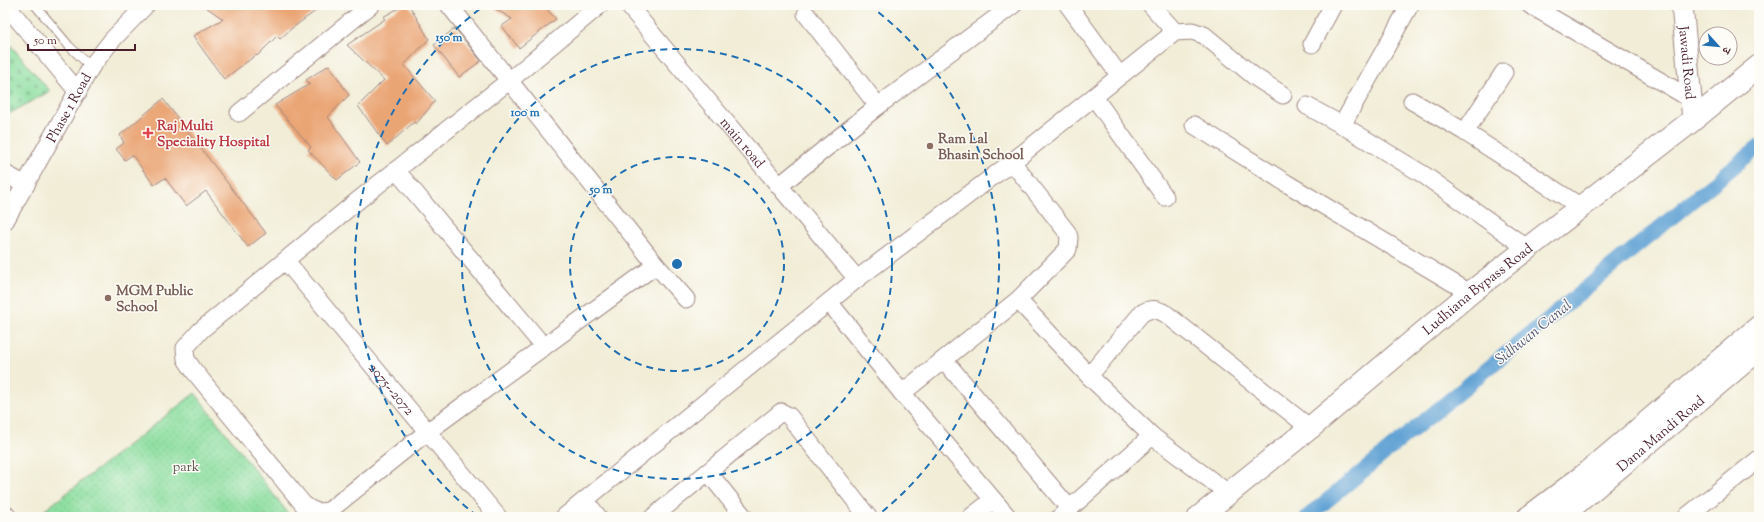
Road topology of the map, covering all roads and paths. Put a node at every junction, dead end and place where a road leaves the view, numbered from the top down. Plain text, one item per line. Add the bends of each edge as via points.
1 (6, 5) edge
2 (35, 5) edge
3 (146, 5) edge
4 (371, 5) edge
5 (449, 5) edge
6 (600, 5) edge
7 (628, 5) edge
8 (1013, 5) edge
9 (1068, 5) edge
10 (1152, 5) edge
11 (1333, 5) edge
12 (1410, 5) edge
13 (1530, 5) edge
14 (1682, 5) edge
15 (808, 8) edge
16 (1176, 32) junction
17 (1312, 44) dead end
18 (1759, 66) edge
19 (91, 68) junction
20 (1504, 72) dead end
21 (1120, 76) junction
22 (510, 80) junction
23 (1759, 85) edge
24 (78, 92) junction
25 (1283, 95) dead end
26 (1094, 96) junction
27 (1412, 101) dead end
28 (878, 106) junction
29 (1307, 106) dead end
30 (1692, 110) junction
31 (239, 113) dead end
32 (1194, 125) dead end
33 (1342, 125) junction
34 (1465, 132) junction
35 (1012, 162) junction
36 (396, 170) junction
37 (5, 174) edge
38 (26, 185) junction
39 (779, 186) junction
40 (1166, 197) dead end
41 (1582, 207) junction
42 (5, 221) edge
43 (1527, 248) junction
44 (286, 261) junction
45 (656, 265) junction
46 (857, 279) junction
47 (1470, 293) junction
48 (686, 299) dead end
49 (1018, 300) junction
50 (829, 302) junction
51 (1759, 326) edge
52 (544, 347) junction
53 (1759, 350) edge
54 (944, 360) junction
55 (1089, 376) junction
56 (902, 393) junction
57 (1310, 428) junction
58 (427, 432) junction
59 (1152, 436) junction
60 (1759, 459) edge
61 (708, 472) junction
62 (1228, 494) junction
63 (585, 500) junction
64 (993, 500) junction
65 (1065, 513) edge
66 (5, 514) edge
67 (8, 517) edge
68 (498, 517) edge
69 (564, 517) edge
70 (598, 517) edge
71 (653, 517) edge
72 (744, 517) edge
73 (868, 517) edge
74 (971, 517) edge
75 (1008, 517) edge
76 (1199, 517) edge
77 (1222, 517) edge
78 (1528, 517) edge
79 (1561, 517) edge
80 (1686, 517) edge

1 - 24 street
2 - 19 lane
3 - 19 street, Phase 1 Road via 112,40
4 - 31 street
5 - 22 street
6 - 22 street
7 - 39 street, main road
8 - 28 street
9 - 21 street
10 - 16 street
11 - 17 street
12 - 33 street
13 - 30 street
14 - 30 street, Jawadi Road
15 - 28 street
16 - 21 street
16 - 25 street via 1192,31 1204,35 1255,77
18 - 30 highway, Ludhiana Bypass Road
19 - 24 street, Phase 1 Road
20 - 34 street
21 - 26 street
22 - 36 street
22 - 45 street
23 - 77 highway, Ludhiana Bypass Road via 1479,305
24 - 38 street, Phase 1 Road
26 - 35 street
26 - 40 street
27 - 34 street
28 - 39 street
29 - 33 street
30 - 41 highway, Ludhiana Bypass Road
32 - 47 street
33 - 43 street via 1424,175
34 - 41 street
35 - 46 street
35 - 49 street via 1069,237 1065,254
36 - 44 street
36 - 52 street
37 - 38 street
38 - 42 street, Phase 1 Road
39 - 46 street, main road
41 - 43 highway, Ludhiana Bypass Road
43 - 47 highway, Ludhiana Bypass Road
44 - 58 street, 2075--2072
44 - 58 street via 201,330 185,348 186,359 194,371 298,498 309,510 324,513 330,510
45 - 48 street
45 - 52 street
46 - 50 street
47 - 57 highway, Ludhiana Bypass Road
49 - 54 street
49 - 55 street
50 - 56 street
50 - 63 street
51 - 78 street via 1590,470
52 - 58 street
53 - 79 street, Dana Mandi Road
54 - 56 street
54 - 65 street
55 - 57 street via 1141,314 1153,309 1166,314
55 - 59 street
56 - 64 street
57 - 62 highway, Ludhiana Bypass Road
58 - 68 street, 2075--2072
59 - 62 street
59 - 65 street
60 - 80 street
61 - 71 street
61 - 72 street
61 - 73 street via 781,412 785,413
62 - 76 highway, Ludhiana Bypass Road
63 - 69 street
63 - 70 street
64 - 74 street
64 - 75 street
66 - 67 street

